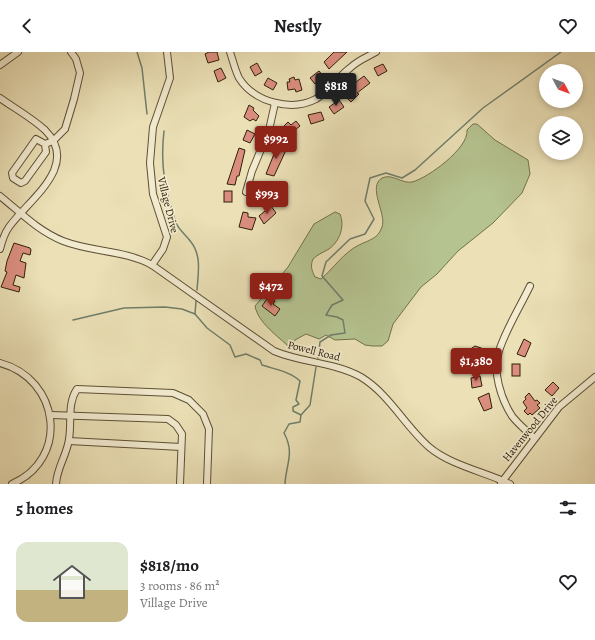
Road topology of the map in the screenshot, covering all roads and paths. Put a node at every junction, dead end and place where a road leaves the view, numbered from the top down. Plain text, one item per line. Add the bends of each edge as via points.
1 (18, 52) edge
2 (71, 52) edge
3 (167, 52) edge
4 (230, 52) edge
5 (376, 52) edge
6 (0, 65) edge
7 (0, 98) edge
8 (276, 103) junction
9 (53, 141) junction
10 (45, 144) junction
11 (246, 192) dead end
12 (0, 196) edge
13 (22, 214) junction
14 (0, 250) edge
15 (152, 265) junction
16 (530, 286) dead end
17 (0, 365) edge
18 (595, 377) edge
19 (51, 415) junction
20 (71, 415) junction
21 (534, 438) junction
22 (68, 441) junction
23 (181, 447) junction
24 (501, 482) edge
25 (12, 484) edge
26 (56, 484) edge
27 (180, 484) edge
28 (207, 484) edge
29 (510, 484) edge

1 - 6 street
2 - 9 street via 80,73 65,129
3 - 15 street, Village Drive via 170,78 153,128 150,162 153,194 167,237 163,249
4 - 8 street via 235,69 244,85 254,93
5 - 8 street via 349,68 315,99 294,105
7 - 9 street via 45,130
8 - 11 street via 270,130
9 - 10 street
9 - 13 street via 57,164
10 - 10 street via 36,139 12,173 13,178 21,183 25,181 46,152
12 - 13 street, Powell Road
13 - 14 street via 6,231
13 - 15 street, Powell Road via 49,234 64,241 134,257
15 - 24 street, Powell Road via 274,350 287,356 338,367 362,378 375,387 418,436 436,452
16 - 21 street via 499,350 496,366 508,408 517,422
17 - 19 street via 8,366 33,381 44,397
18 - 21 street, Havenwood Drive via 566,400
19 - 20 street
19 - 25 street via 49,443 40,463 22,480
20 - 22 street
20 - 23 street via 168,419 176,424 182,434
20 - 28 street via 72,398 77,389 173,392 189,400 203,414 209,429
21 - 24 street, Havenwood Drive
22 - 23 street
22 - 26 street via 56,472
23 - 27 street
24 - 29 street, Powell Road

